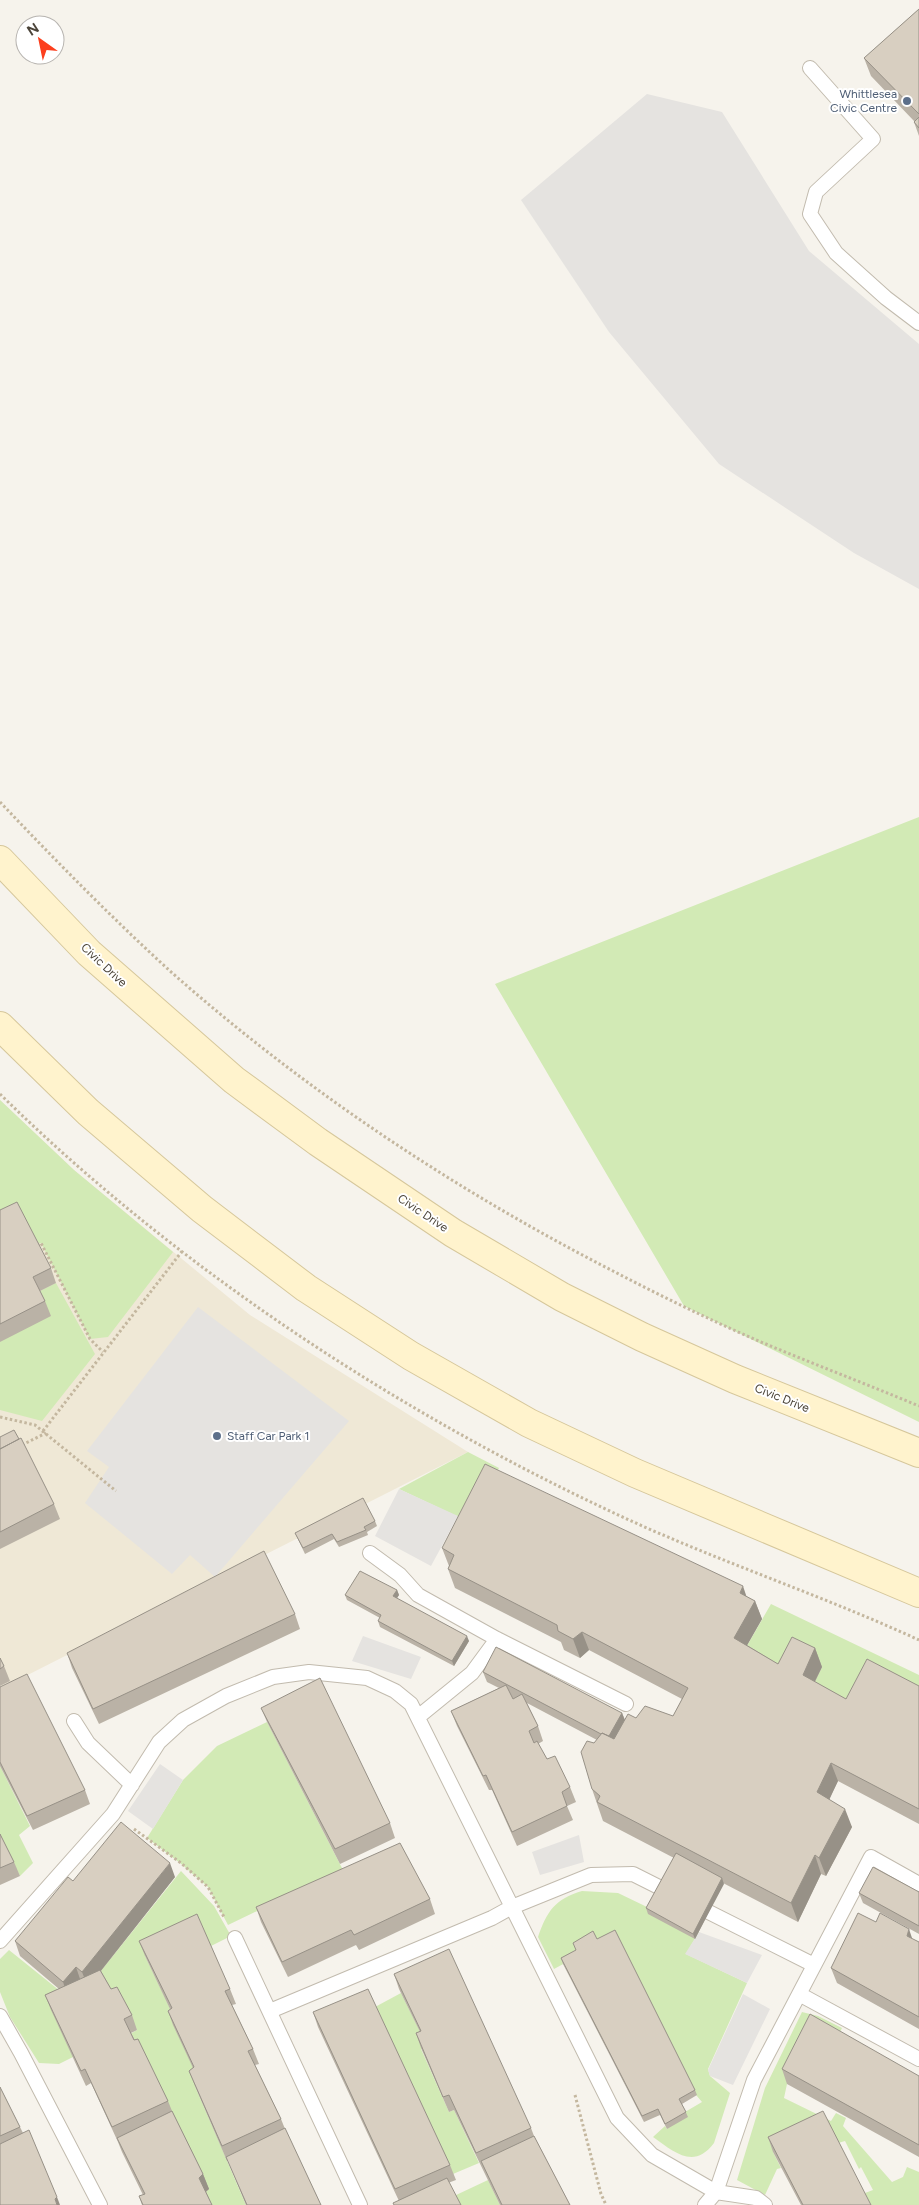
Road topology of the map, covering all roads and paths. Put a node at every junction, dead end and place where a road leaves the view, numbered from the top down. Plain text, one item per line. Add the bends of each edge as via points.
1 (810, 68) dead end
2 (919, 323) edge
3 (0, 802) edge
4 (0, 860) edge
5 (0, 1026) edge
6 (37, 1244) edge
7 (182, 1250) dead end
8 (103, 1352) junction
9 (919, 1406) edge
10 (0, 1417) edge
11 (44, 1432) junction
12 (15, 1448) edge
13 (919, 1453) edge
14 (116, 1490) dead end
15 (370, 1553) dead end
16 (919, 1593) edge
17 (497, 1639) junction
18 (626, 1704) dead end
19 (418, 1717) junction
20 (74, 1721) dead end
21 (132, 1784) junction
22 (113, 1814) junction
23 (919, 1884) edge
24 (512, 1907) junction
25 (235, 1938) joint
26 (0, 1941) edge
27 (814, 1965) junction
28 (800, 1994) junction
29 (270, 2011) junction
30 (0, 2016) edge
31 (919, 2059) edge
32 (574, 2091) dead end
33 (716, 2192) junction
34 (100, 2205) edge
35 (360, 2205) edge
36 (606, 2205) edge
37 (705, 2205) edge
38 (765, 2205) edge

1 - 2 lane via 874,140 816,192 810,214 836,253
3 - 9 path via 116,920 226,1018 346,1109 420,1159 543,1234 684,1306 753,1339
4 - 13 main road, Civic Drive via 90,953 234,1080 318,1142 453,1233 562,1297 642,1338
5 - 16 main road via 88,1112 202,1209 306,1288 411,1356 530,1424 635,1473
6 - 8 path via 41,1243 90,1339
7 - 8 path
8 - 11 path
10 - 11 path via 35,1425
11 - 12 path
11 - 14 path
15 - 17 lane via 400,1575 418,1596
17 - 18 lane
17 - 19 lane via 472,1674
19 - 21 lane via 411,1704 402,1697 367,1678 309,1672 273,1677 226,1696 183,1720 159,1742
19 - 24 lane
20 - 21 lane via 88,1743
21 - 22 lane
22 - 25 path via 208,1887
22 - 26 lane
23 - 27 lane via 871,1857
24 - 27 lane via 591,1875 633,1874
24 - 29 lane
24 - 33 lane via 617,2118 652,2155
25 - 29 lane
27 - 28 lane
28 - 31 lane
28 - 33 lane via 754,2080
29 - 35 lane
30 - 34 lane
32 - 36 path
33 - 37 lane
33 - 38 lane via 756,2198

